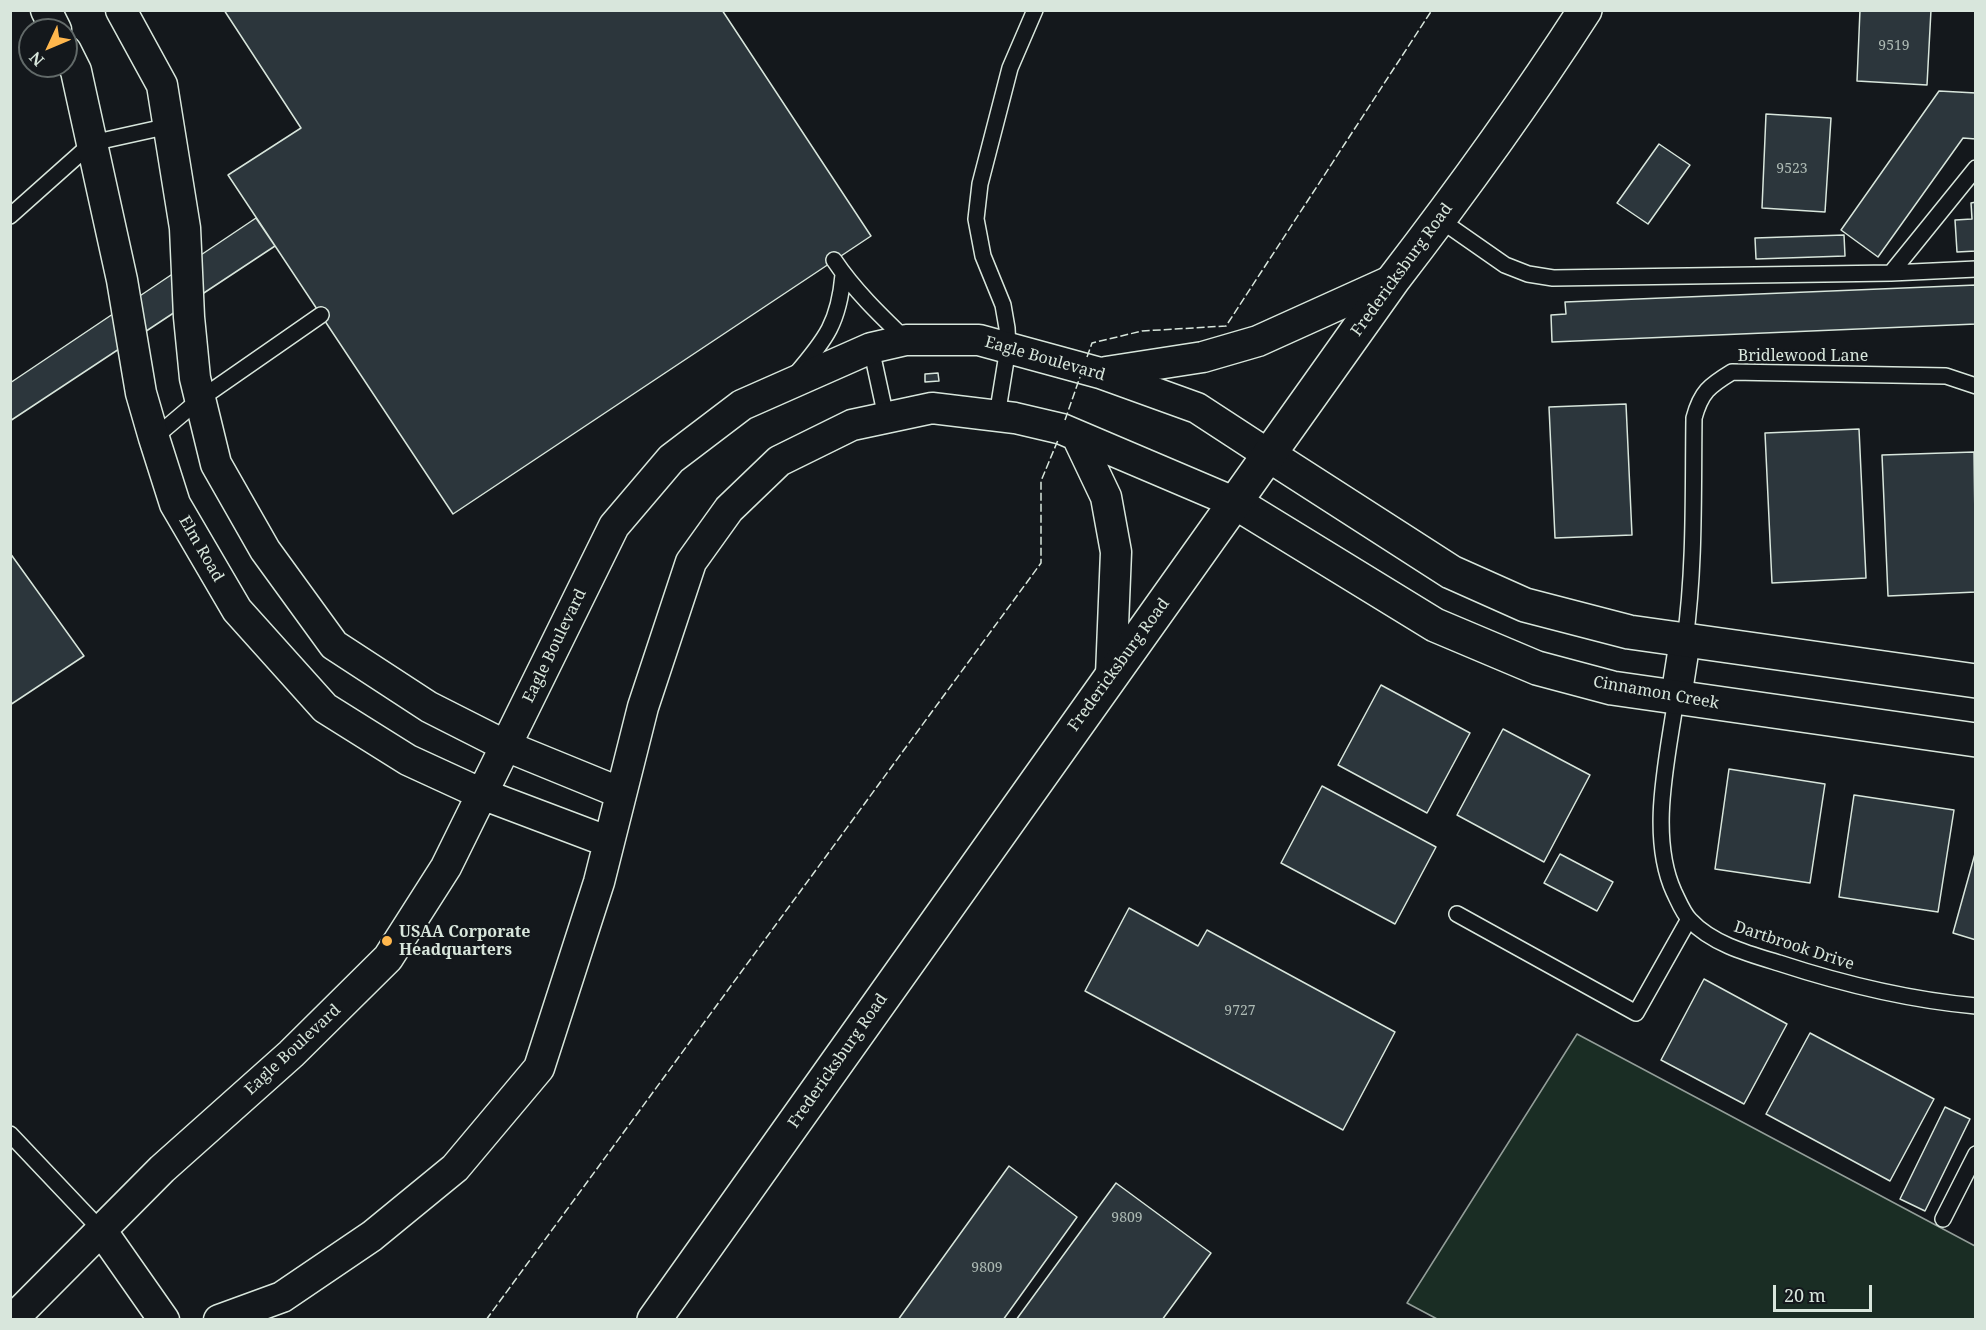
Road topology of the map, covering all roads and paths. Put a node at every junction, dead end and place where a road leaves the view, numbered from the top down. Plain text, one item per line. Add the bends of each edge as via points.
1 (121, 10) edge
2 (1035, 10) edge
3 (1585, 10) edge
4 (78, 78) edge
5 (169, 126) junction
6 (92, 143) junction
7 (1976, 168) edge
8 (10, 216) edge
9 (1439, 219) junction
10 (834, 260) dead end
11 (1976, 269) edge
12 (1891, 273) junction
13 (843, 274) junction
14 (1393, 280) junction
15 (321, 315) dead end
16 (906, 340) junction
17 (871, 348) junction
18 (1008, 348) junction
19 (1100, 373) junction
20 (786, 385) junction
21 (1976, 386) edge
22 (200, 399) junction
23 (997, 416) junction
24 (886, 417) junction
25 (1077, 436) junction
26 (154, 438) junction
27 (1269, 455) junction
28 (1236, 503) junction
29 (1685, 640) junction
30 (1112, 675) junction
31 (1976, 681) edge
32 (1676, 698) junction
33 (1976, 740) edge
34 (506, 746) junction
35 (621, 793) junction
36 (482, 794) junction
37 (609, 842) junction
38 (1457, 914) dead end
39 (1689, 919) junction
40 (1976, 1006) edge
41 (10, 1134) edge
42 (1976, 1155) edge
43 (1943, 1219) dead end
44 (101, 1230) junction
45 (12, 1320) edge
46 (164, 1320) edge
47 (219, 1320) edge
48 (654, 1320) edge

1 - 5 street via 162,85
2 - 18 lane via 1010,68 980,184 976,219 983,256 1003,305
3 - 9 main road, Fredericksburg Road
4 - 6 street, Elm Road
5 - 6 lane
5 - 22 street via 185,228 189,317
6 - 8 lane
6 - 26 street, Elm Road via 122,280 141,393
7 - 12 lane
9 - 12 lane via 1505,265 1553,278
9 - 14 main road, Fredericksburg Road
10 - 13 lane
11 - 12 lane
13 - 16 lane
13 - 20 lane via 837,316 830,332
14 - 19 street via 1258,341 1203,357
14 - 27 main road, Fredericksburg Road
15 - 22 lane
16 - 17 street, Eagle Boulevard
16 - 18 street, Eagle Boulevard via 979,340
17 - 20 street, Eagle Boulevard
17 - 24 lane
18 - 19 street, Eagle Boulevard
18 - 23 lane
19 - 27 street, Eagle Boulevard via 1197,408
20 - 34 street, Eagle Boulevard via 742,405 671,459 614,526
21 - 29 lane, Bridlewood Lane via 1946,376 1732,372 1709,386 1694,418 1693,535
22 - 26 lane
22 - 34 street via 216,464 265,550 334,645 429,707
23 - 24 street via 932,408
23 - 25 street via 1062,429
24 - 35 street via 852,425 779,461 729,509 691,562 642,707
25 - 28 street
25 - 30 street via 1106,497 1116,552
26 - 36 street, Elm Road via 175,504 237,610 325,708 408,760
27 - 28 main road, Fredericksburg Road
27 - 29 main road via 1451,572 1515,601 1629,632
28 - 30 main road, Fredericksburg Road
28 - 32 main road, Cinnamon Creek via 1435,625 1537,668 1612,688
29 - 31 main road
29 - 32 street
30 - 48 main road, Fredericksburg Road
32 - 33 main road, Cinnamon Creek
32 - 39 lane, Dartbrook Drive via 1660,820 1673,890
34 - 35 street
34 - 36 street, Eagle Boulevard
35 - 37 street
36 - 37 street, Elm Road
36 - 44 street, Eagle Boulevard via 446,867 388,958
37 - 47 street via 539,1068 455,1168 372,1236 282,1297
38 - 39 lane via 1636,1013
39 - 40 lane, Dartbrook Drive via 1709,935 1743,952 1832,980 1942,1003
41 - 44 lane
42 - 43 lane
44 - 45 street, Eagle Boulevard
44 - 46 street

